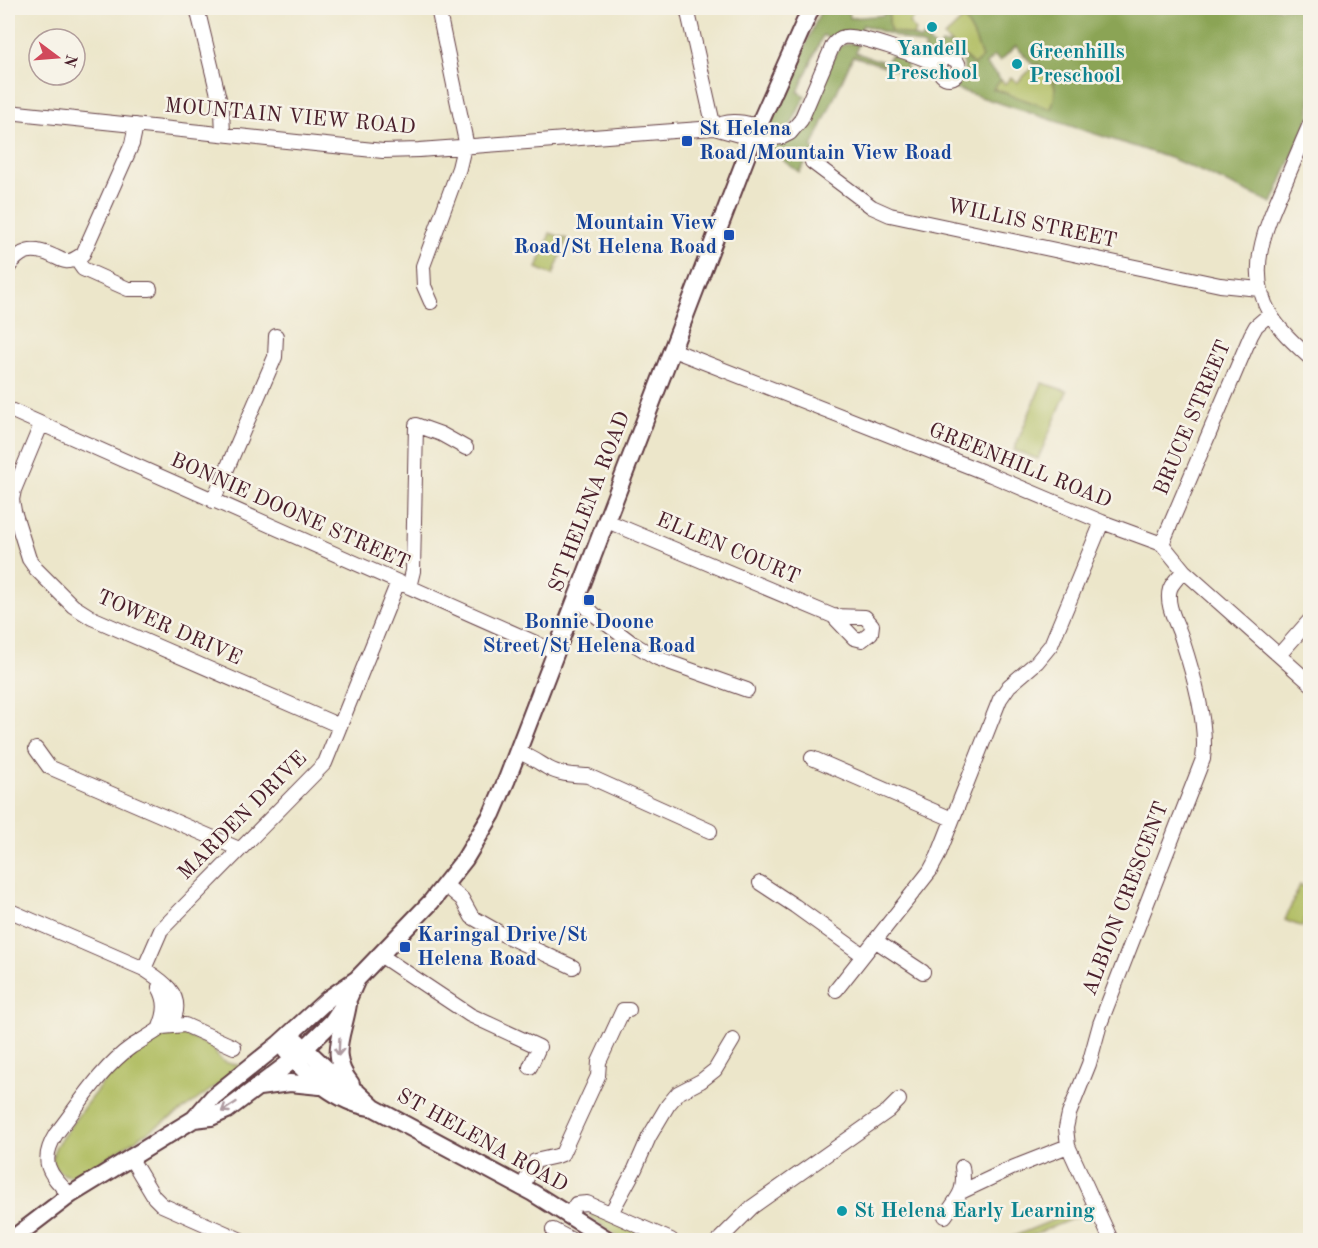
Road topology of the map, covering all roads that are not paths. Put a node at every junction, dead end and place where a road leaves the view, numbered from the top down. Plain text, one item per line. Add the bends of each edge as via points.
1 (197, 8) edge
2 (438, 8) edge
3 (687, 8) edge
4 (811, 8) edge
5 (940, 65) dead end
6 (8, 112) edge
7 (1311, 124) edge
8 (136, 125) junction
9 (714, 128) junction
10 (223, 134) junction
11 (760, 135) junction
12 (465, 147) junction
13 (812, 162) dead end
14 (76, 259) junction
15 (8, 268) edge
16 (150, 289) dead end
17 (1259, 289) junction
18 (431, 302) dead end
19 (1270, 314) junction
20 (276, 336) dead end
21 (673, 350) junction
22 (1311, 358) edge
23 (8, 410) edge
24 (41, 425) junction
25 (466, 448) dead end
26 (213, 501) junction
27 (607, 521) junction
28 (1102, 522) junction
29 (1162, 544) junction
30 (1184, 571) junction
31 (404, 585) junction
32 (577, 598) junction
33 (833, 616) dead end
34 (1311, 620) edge
35 (556, 652) junction
36 (1279, 655) junction
37 (1311, 683) edge
38 (747, 690) dead end
39 (340, 726) junction
40 (36, 749) dead end
41 (518, 752) junction
42 (812, 758) dead end
43 (952, 819) junction
44 (710, 831) dead end
45 (239, 849) junction
46 (760, 883) dead end
47 (445, 885) junction
48 (8, 910) edge
49 (876, 941) junction
50 (380, 955) junction
51 (862, 955) junction
52 (573, 967) dead end
53 (146, 971) junction
54 (923, 972) dead end
55 (357, 979) junction
56 (836, 990) dead end
57 (349, 997) junction
58 (629, 1010) dead end
59 (160, 1027) junction
60 (285, 1039) junction
61 (733, 1040) dead end
62 (234, 1047) dead end
63 (299, 1055) junction
64 (530, 1067) dead end
65 (324, 1086) junction
66 (258, 1088) junction
67 (358, 1093) junction
68 (899, 1100) dead end
69 (374, 1108) junction
70 (194, 1119) junction
71 (1068, 1146) junction
72 (130, 1157) junction
73 (962, 1167) dead end
74 (522, 1188) junction
75 (961, 1191) junction
76 (70, 1195) junction
77 (611, 1212) junction
78 (568, 1215) junction
79 (945, 1216) dead end
80 (553, 1230) dead end
81 (11, 1240) edge
82 (241, 1240) edge
83 (572, 1240) edge
84 (608, 1240) edge
85 (671, 1240) edge
86 (719, 1240) edge
87 (1111, 1240) edge

1 - 10 street via 222,111
2 - 12 street
3 - 9 street
4 - 11 main road, ST HELENA ROAD
5 - 11 street via 864,40 842,38 833,45 796,128 783,137
6 - 8 street, MOUNTAIN VIEW ROAD
7 - 17 street via 1265,228 1258,265
8 - 10 street, MOUNTAIN VIEW ROAD
8 - 14 street via 132,144 83,254
9 - 11 street, MOUNTAIN VIEW ROAD
9 - 12 street, MOUNTAIN VIEW ROAD
10 - 12 street, MOUNTAIN VIEW ROAD via 383,151
11 - 21 main road, ST HELENA ROAD
12 - 18 street via 423,266 422,278
13 - 17 street, WILLIS STREET via 872,207 890,215 1220,285
14 - 15 street via 66,261 40,250 14,258
14 - 16 street via 83,269 128,289
17 - 19 street
19 - 22 street
19 - 29 street, BRUCE STREET via 1251,335
20 - 26 street via 275,357
21 - 27 main road, ST HELENA ROAD
21 - 28 street, GREENHILL ROAD
23 - 24 street, BONNIE DOONE STREET
24 - 26 street, BONNIE DOONE STREET
24 - 39 street, TOWER DRIVE via 12,500 29,560 44,577 73,606 92,618
25 - 31 street, MARDEN DRIVE via 416,425 413,571
26 - 31 street, BONNIE DOONE STREET
27 - 32 main road, ST HELENA ROAD
27 - 33 street, ELLEN COURT
28 - 29 street, GREENHILL ROAD
28 - 43 street via 1051,645 1000,699
29 - 30 street
30 - 36 street
30 - 71 street, ALBION CRESCENT via 1170,589 1170,604 1203,724 1203,759 1100,1024 1069,1114
31 - 35 street, BONNIE DOONE STREET
31 - 39 street, MARDEN DRIVE
32 - 35 main road, ST HELENA ROAD
32 - 38 street via 657,658
34 - 36 street
35 - 41 main road, ST HELENA ROAD
36 - 37 street
39 - 45 street, MARDEN DRIVE via 322,768
40 - 45 street via 49,767
41 - 44 street via 567,775 588,776
41 - 47 main road, ST HELENA ROAD via 479,838
42 - 43 street
43 - 49 street via 930,871
45 - 53 street, MARDEN DRIVE via 161,930
46 - 51 street
47 - 50 main road, ST HELENA ROAD
47 - 52 street via 462,899 472,917
48 - 53 street
49 - 51 street
49 - 54 street
50 - 55 main road, ST HELENA ROAD
50 - 64 street via 470,1015 539,1047
51 - 56 street
53 - 59 street via 169,998
55 - 57 main road, ST HELENA ROAD
55 - 60 main road, ST HELENA ROAD via 328,999
57 - 63 main road, ST HELENA ROAD via 332,1022
57 -> 67 main road via 338,1050 345,1075
58 - 74 street via 623,1010 562,1154 535,1161
59 - 62 street via 185,1025
59 - 76 street via 122,1054 49,1145 49,1170
60 - 63 main road, ST HELENA ROAD
60 - 70 main road via 213,1097
61 - 77 street via 715,1070 678,1093 668,1105
63 - 65 main road, ST HELENA ROAD via 305,1073
63 - 66 main road
63 - 67 main road, ST HELENA ROAD
65 - 66 main road via 290,1083
65 - 69 main road, ST HELENA ROAD via 357,1105
66 -> 70 main road via 219,1114
67 - 69 main road, ST HELENA ROAD
68 - 86 street via 752,1208
69 - 74 main road, ST HELENA ROAD
70 - 72 main road
71 - 75 street
71 - 87 street, ALBION CRESCENT
72 - 76 main road
72 - 82 street via 162,1205
73 - 75 street
74 - 78 main road, ST HELENA ROAD
75 - 79 street
76 - 81 main road
77 - 78 street, ST HELENA ROAD via 583,1202 576,1204
77 - 85 street, ST HELENA ROAD
78 - 84 main road, ST HELENA ROAD
80 - 83 street

